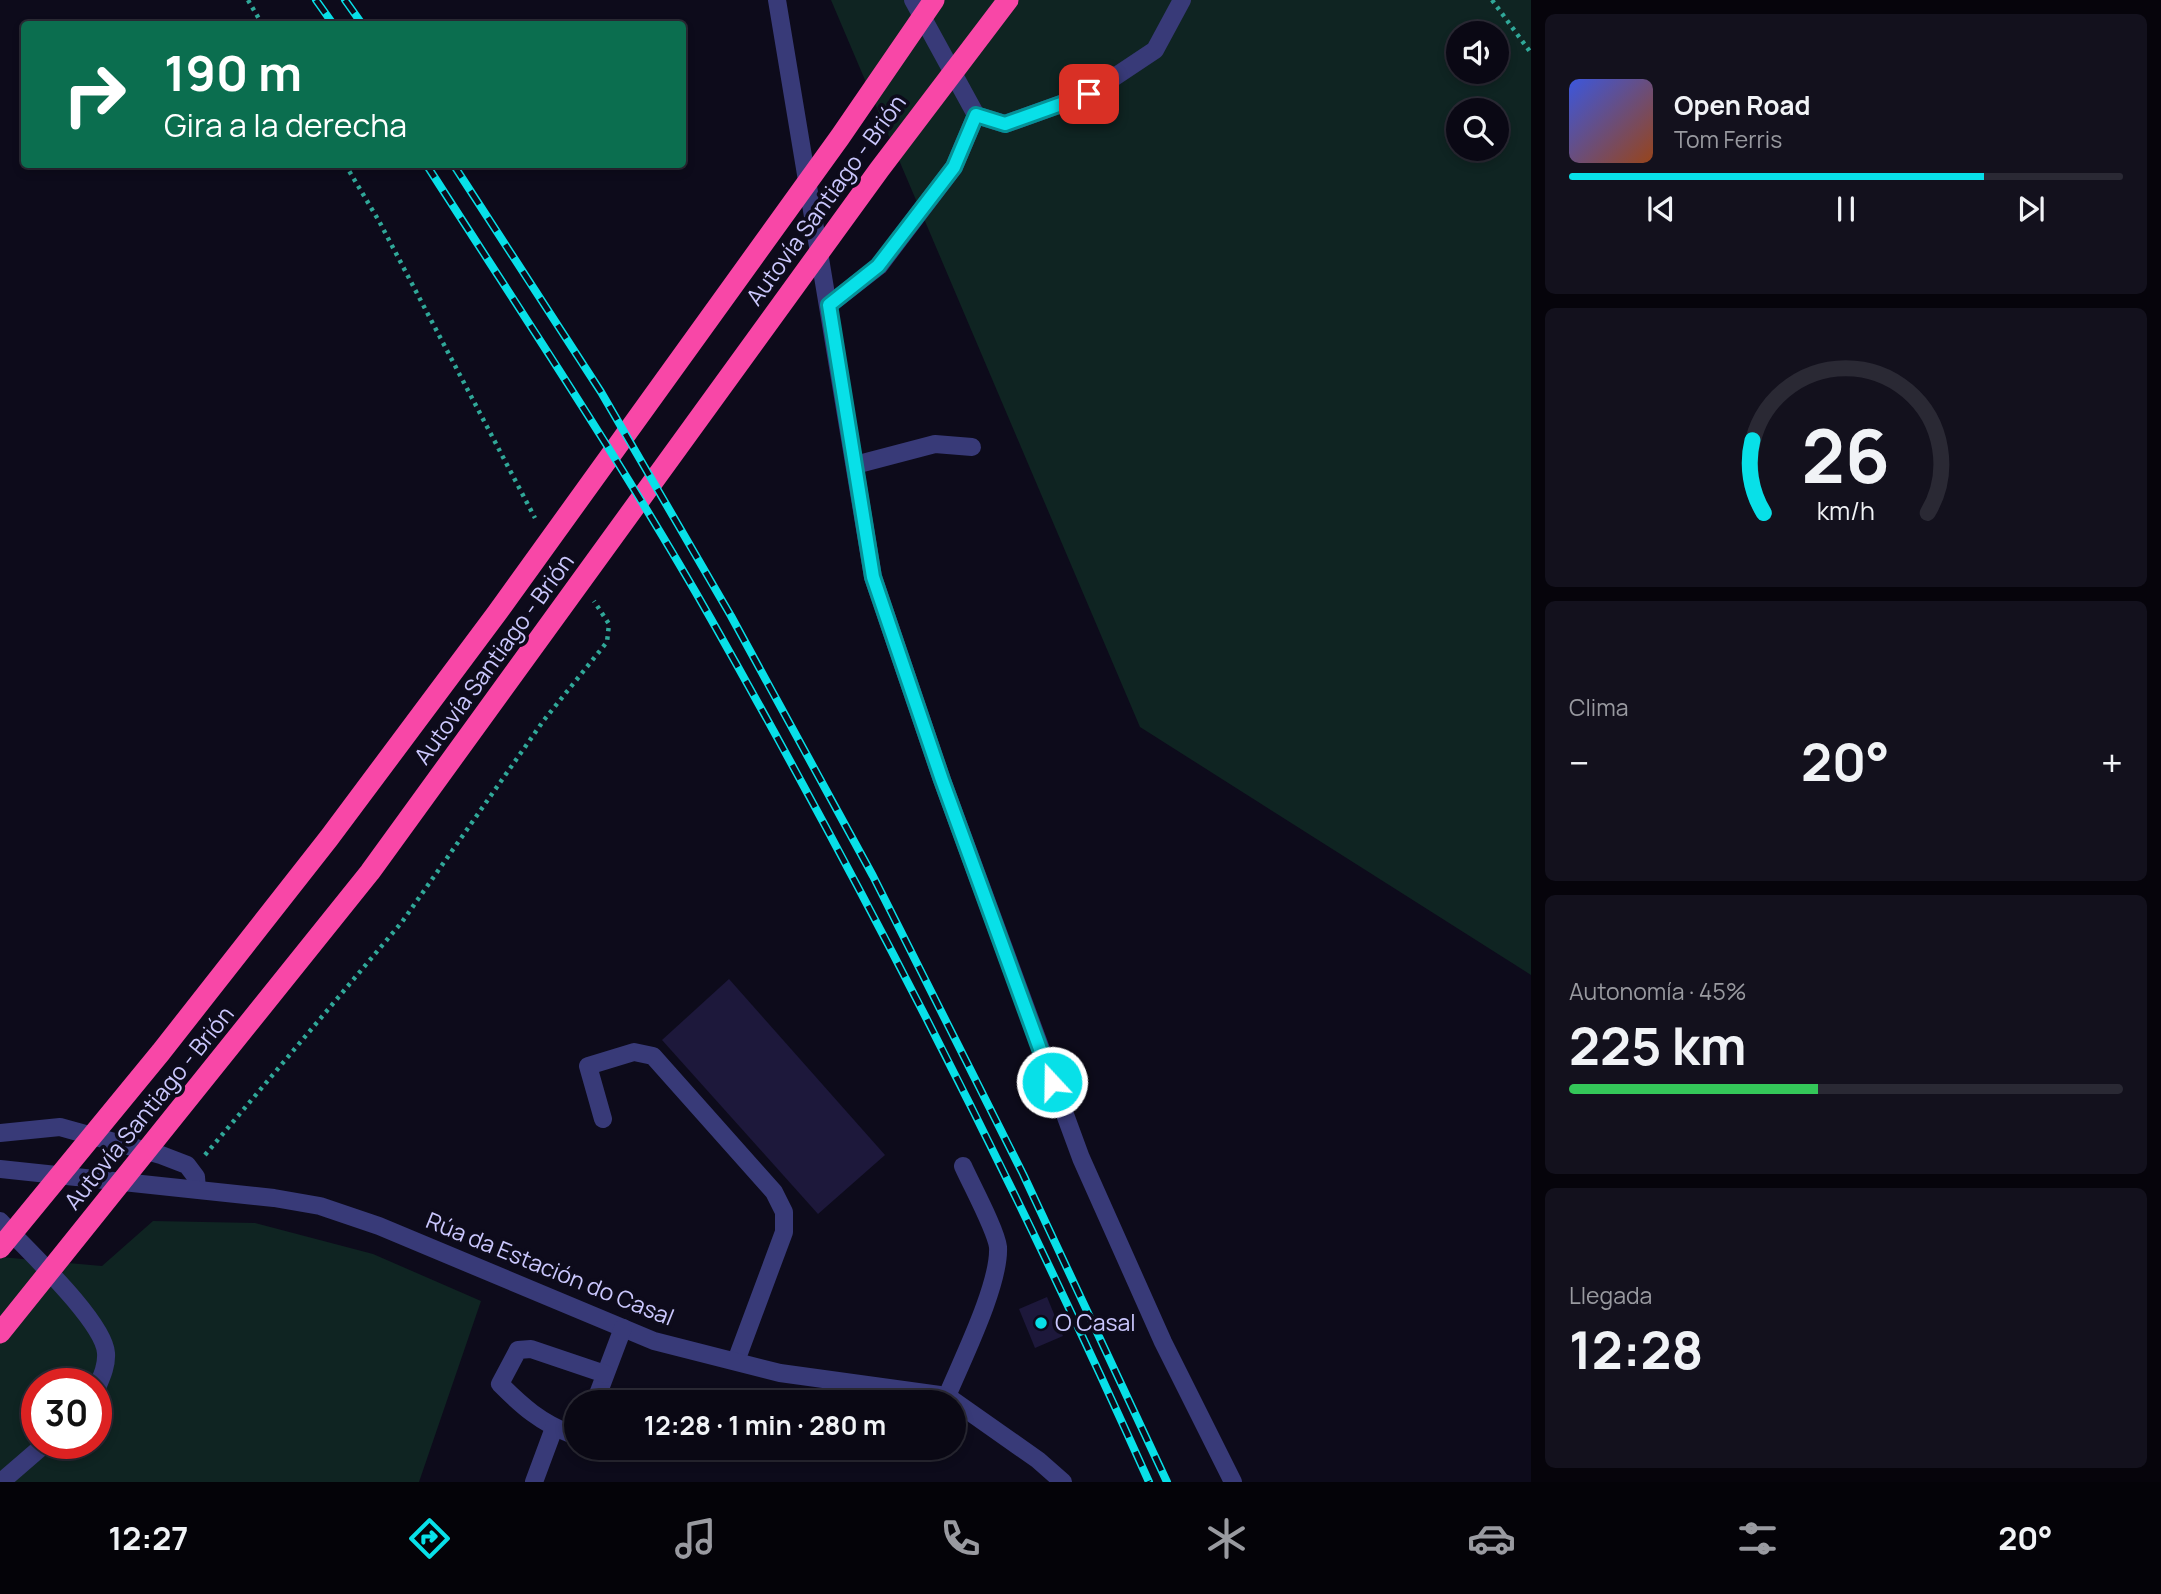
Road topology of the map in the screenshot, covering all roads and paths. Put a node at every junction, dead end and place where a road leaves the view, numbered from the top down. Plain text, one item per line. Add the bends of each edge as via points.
1 (248, 0) edge
2 (776, 0) edge
3 (914, 0) edge
4 (934, 0) edge
5 (1008, 0) edge
6 (1182, 0) edge
7 (1492, 0) edge
8 (260, 21) edge
9 (1531, 52) edge
10 (976, 115) junction
11 (347, 168) edge
12 (404, 270) dead end
13 (829, 305) junction
14 (972, 447) dead end
15 (855, 465) junction
16 (603, 1119) dead end
17 (0, 1133) edge
18 (963, 1166) dead end
19 (0, 1169) edge
20 (197, 1189) junction
21 (0, 1221) edge
22 (0, 1248) edge
23 (5, 1327) edge
24 (623, 1328) junction
25 (736, 1362) junction
26 (105, 1368) edge
27 (605, 1374) junction
28 (599, 1390) edge
29 (903, 1390) edge
30 (949, 1390) edge
31 (966, 1409) edge
32 (554, 1428) junction
33 (564, 1432) edge
34 (28, 1459) edge
35 (1, 1482) edge
36 (534, 1482) edge
37 (1063, 1482) edge
38 (1233, 1482) edge

1 - 8 path
2 - 13 street
3 - 10 street
4 - 22 highway, Autovía Santiago - Brión via 840,137 337,828 162,1052
5 - 23 highway, Autovía Santiago - Brión via 879,170 378,862
6 - 10 street via 1155,51 1089,94 1005,124
7 - 9 path
10 - 13 street via 954,167 878,266
11 - 12 path
13 - 15 street
14 - 15 street via 935,444
15 - 38 street via 873,577 1014,980 1081,1158 1163,1342
16 - 25 street via 588,1066 634,1052 653,1056 774,1192 784,1212 784,1232
17 - 20 street via 60,1127 161,1155 187,1165 196,1177
18 - 30 street via 998,1245 985,1302
19 - 20 street, Rúa da Estación do Casal
20 - 24 street, Rúa da Estación do Casal via 320,1206
21 - 26 street via 80,1306 107,1351
24 - 25 street, Rúa da Estación do Casal via 654,1341
24 - 27 street
25 - 29 street, Rúa da Estación do Casal via 780,1373
27 - 28 street
27 - 32 street via 531,1349 519,1350 500,1384 531,1415
31 - 37 street, Rúa da Estación do Casal
32 - 33 street
32 - 36 street
34 - 35 street

